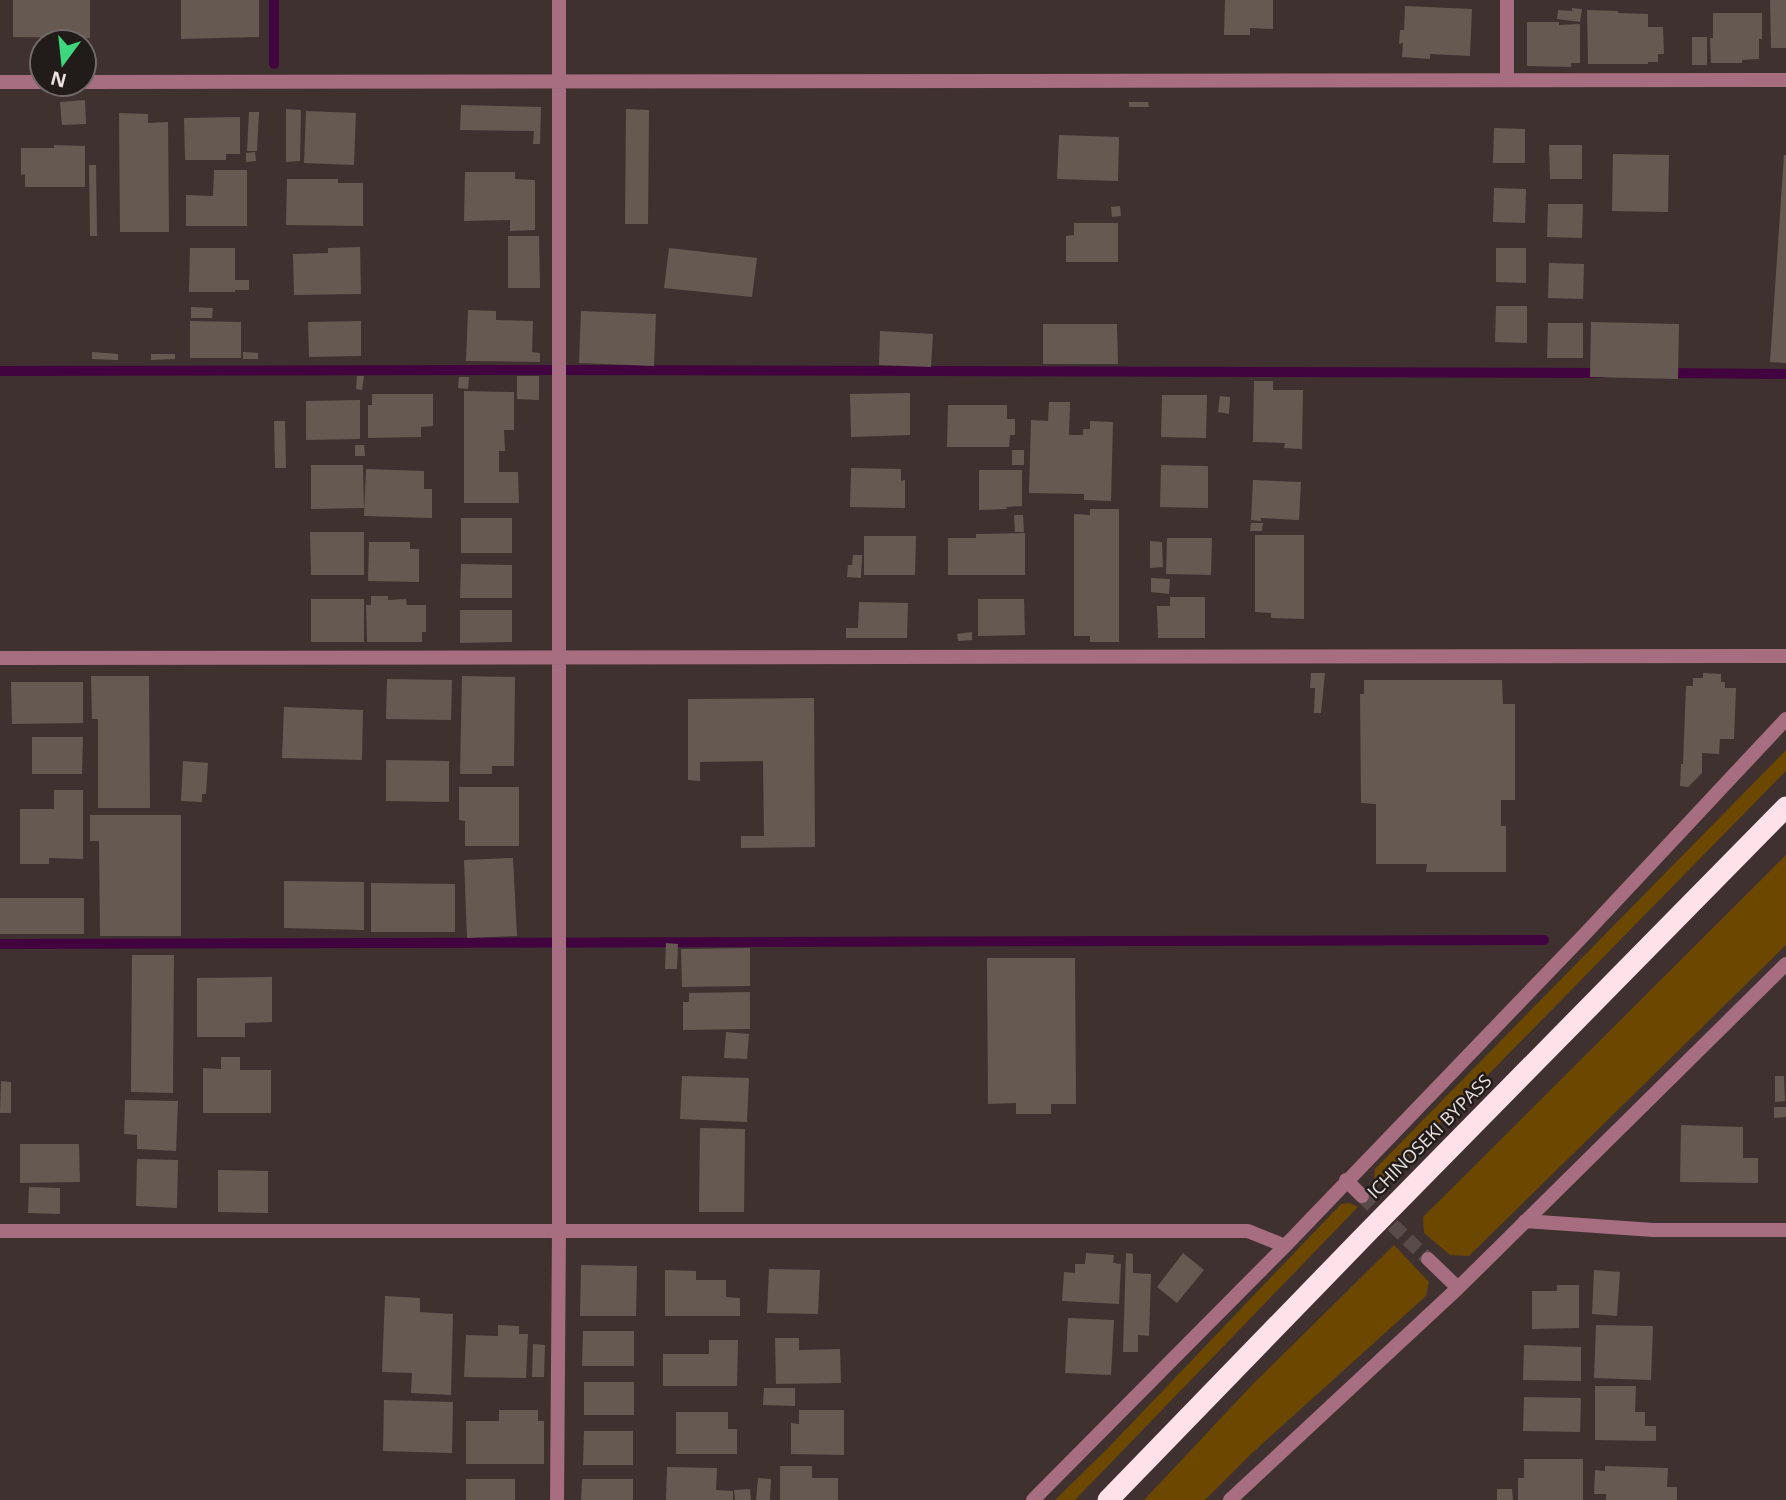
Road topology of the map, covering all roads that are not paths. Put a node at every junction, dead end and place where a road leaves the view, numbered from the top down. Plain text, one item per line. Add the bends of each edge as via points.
1 (559, 0) edge
2 (1507, 0) edge
3 (1507, 80) junction
4 (1786, 80) edge
5 (0, 82) edge
6 (28, 82) edge
7 (98, 82) edge
8 (559, 82) junction
9 (1786, 656) edge
10 (0, 658) edge
11 (559, 658) junction
12 (1786, 719) edge
13 (1786, 807) edge
14 (1786, 964) edge
15 (1346, 1180) junction
16 (1362, 1196) tunnel mouth
17 (1525, 1221) junction
18 (559, 1230) junction
19 (1786, 1230) edge
20 (0, 1231) edge
21 (1285, 1246) junction
22 (1428, 1259) tunnel mouth
23 (1458, 1289) junction
24 (557, 1500) edge
25 (1033, 1500) edge
26 (1108, 1500) edge
27 (1230, 1500) edge

1 - 8 street
2 - 3 street
3 - 4 street
3 - 8 street
5 - 6 street
7 - 8 street
8 - 11 street
9 - 11 street
10 - 11 street
11 - 18 street
12 - 15 street
13 - 26 highway, ICHINOSEKI BYPASS
14 - 17 street
15 - 16 street
15 - 21 street
17 - 19 street via 1653,1230
17 - 23 street
18 - 20 street
18 - 21 street via 1248,1231
18 - 24 street
21 - 25 street
22 - 23 street
23 - 27 street

